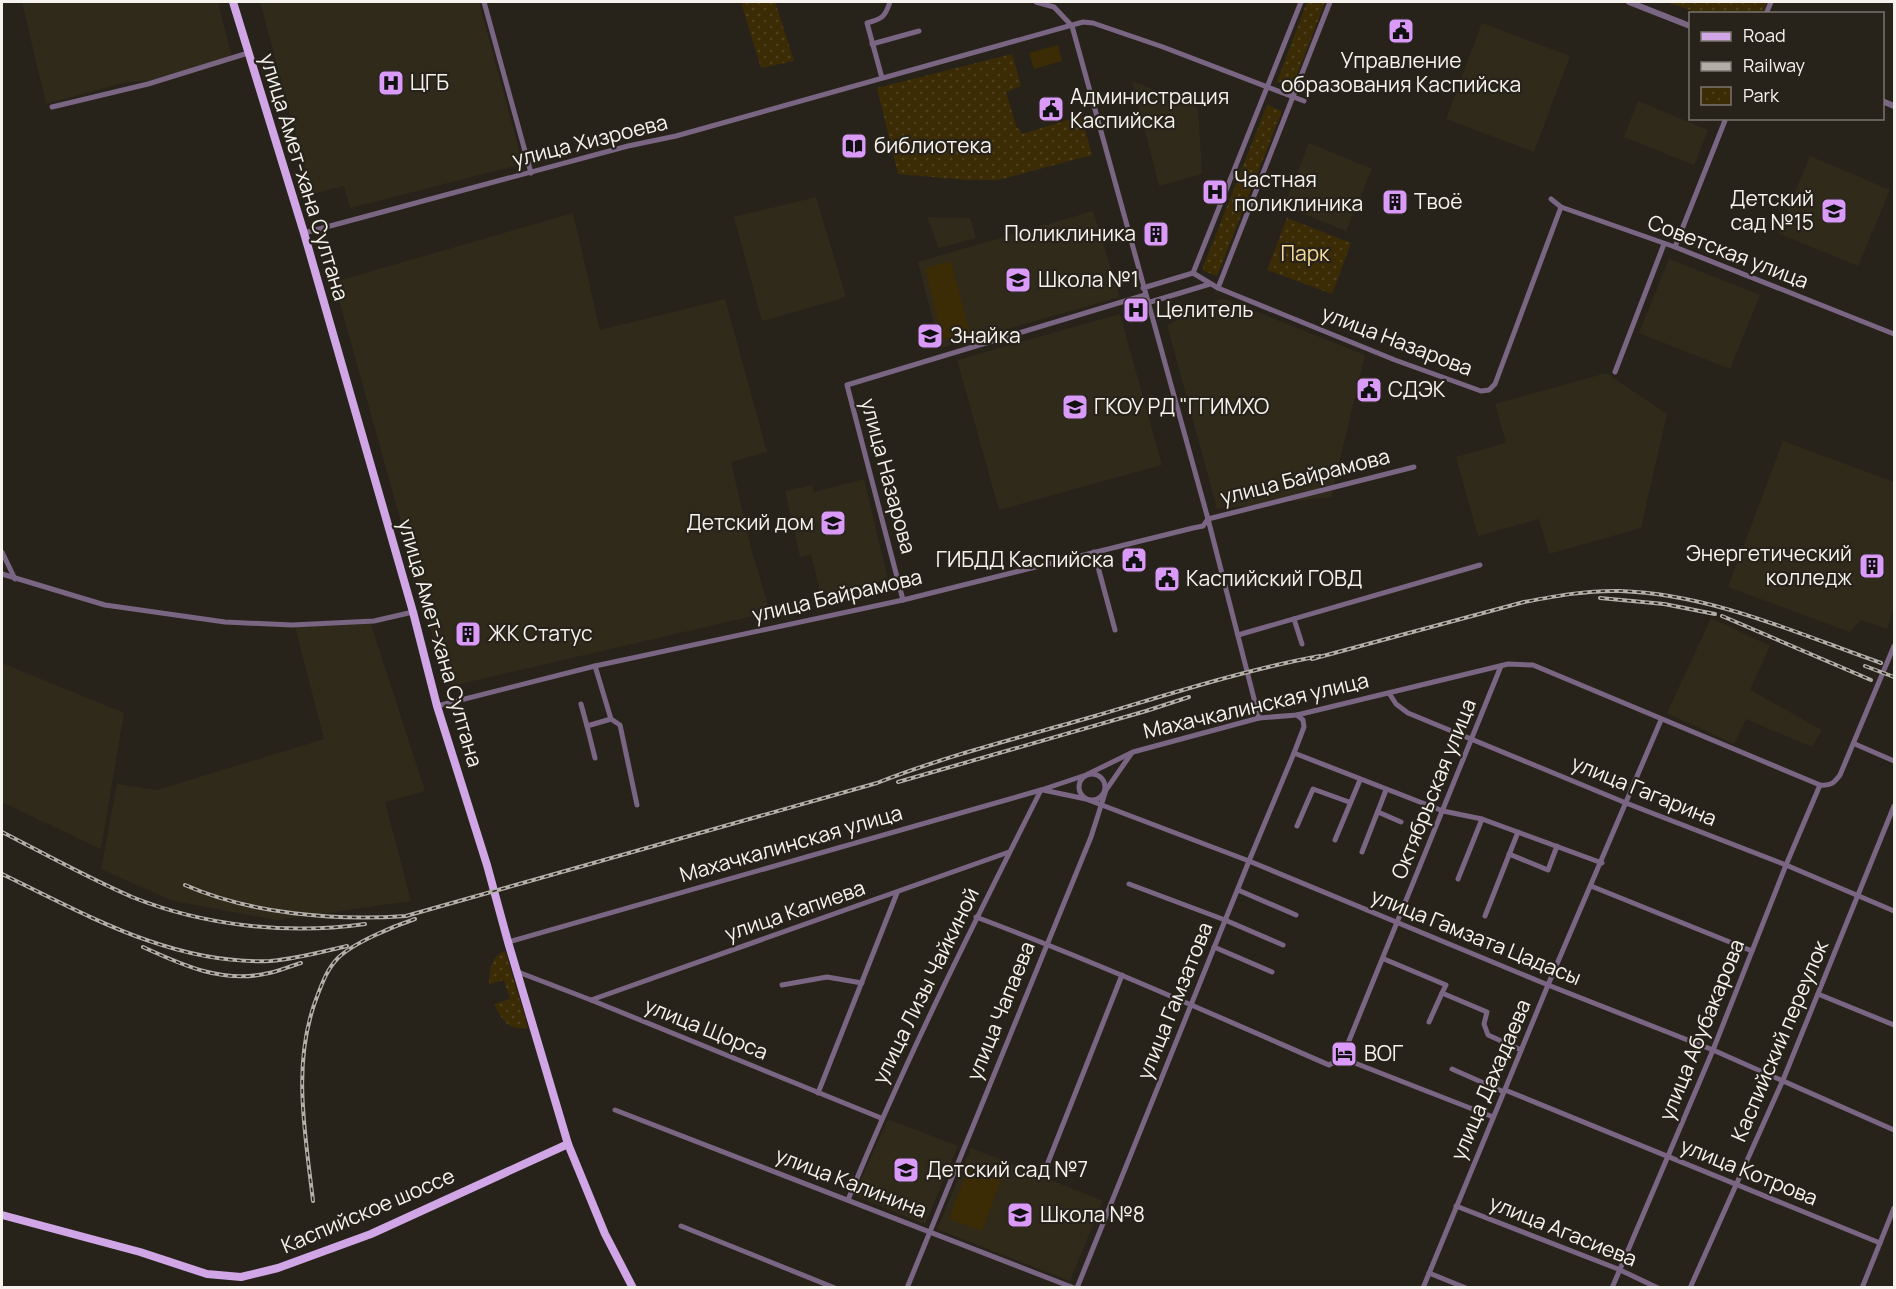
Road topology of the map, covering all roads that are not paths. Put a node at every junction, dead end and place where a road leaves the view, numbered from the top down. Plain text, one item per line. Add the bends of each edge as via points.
1 (233, 2) edge
2 (484, 2) edge
3 (890, 2) edge
4 (1036, 2) edge
5 (1300, 2) edge
6 (1330, 2) edge
7 (1629, 2) edge
8 (1072, 26) junction
9 (1689, 26) edge
10 (919, 31) dead end
11 (872, 44) junction
12 (248, 53) junction
13 (882, 78) junction
14 (1268, 87) junction
15 (1292, 96) junction
16 (1304, 101) dead end
17 (52, 107) dead end
18 (1725, 120) edge
19 (531, 173) junction
20 (1551, 199) dead end
21 (1561, 207) junction
22 (304, 233) junction
23 (1664, 244) junction
24 (1675, 247) junction
25 (1193, 273) junction
26 (1210, 284) junction
27 (1143, 288) junction
28 (1218, 288) junction
29 (1145, 295) junction
30 (1148, 303) junction
31 (1894, 334) edge
32 (1615, 372) dead end
33 (1414, 468) dead end
34 (1208, 519) junction
35 (2, 552) edge
36 (1094, 552) junction
37 (1480, 565) dead end
38 (2, 574) edge
39 (15, 579) junction
40 (903, 600) junction
41 (413, 612) junction
42 (1294, 619) junction
43 (1115, 630) dead end
44 (1238, 635) junction
45 (1302, 644) dead end
46 (1894, 646) edge
47 (595, 666) junction
48 (1501, 666) junction
49 (1389, 693) junction
50 (581, 704) dead end
51 (437, 706) junction
52 (1297, 714) junction
53 (1259, 718) junction
54 (611, 719) junction
55 (1662, 720) junction
56 (587, 726) junction
57 (1472, 739) junction
58 (1855, 744) junction
59 (1133, 752) junction
60 (1294, 753) junction
61 (595, 758) dead end
62 (1894, 761) edge
63 (1086, 775) junction
64 (1360, 780) junction
65 (1820, 785) junction
66 (1041, 790) junction
67 (1106, 790) junction
68 (1386, 790) junction
69 (1086, 799) junction
70 (1349, 802) junction
71 (1626, 803) junction
72 (637, 805) dead end
73 (1101, 806) junction
74 (1894, 806) edge
75 (1443, 811) junction
76 (1378, 812) junction
77 (1482, 819) junction
78 (1401, 822) dead end
79 (1297, 826) dead end
80 (1518, 832) junction
81 (1335, 840) dead end
82 (1557, 846) junction
83 (1009, 852) junction
84 (1362, 852) dead end
85 (1509, 854) junction
86 (1249, 861) junction
87 (1602, 862) junction
88 (1786, 865) junction
89 (1458, 879) dead end
90 (1129, 884) dead end
91 (1591, 886) junction
92 (1238, 890) junction
93 (897, 893) junction
94 (1858, 896) junction
95 (1894, 911) edge
96 (1296, 915) dead end
97 (1485, 916) dead end
98 (976, 917) junction
99 (1225, 920) junction
100 (1398, 923) junction
101 (508, 942) junction
102 (1047, 944) junction
103 (1283, 945) dead end
104 (1214, 947) junction
105 (1752, 951) junction
106 (1384, 959) junction
107 (518, 972) junction
108 (1272, 972) dead end
109 (1122, 975) junction
110 (862, 983) junction
111 (782, 985) dead end
112 (1548, 985) junction
113 (1442, 993) junction
114 (1818, 994) junction
115 (591, 1000) junction
116 (1191, 1004) junction
117 (1429, 1022) dead end
118 (1894, 1025) edge
119 (1521, 1050) junction
120 (1713, 1050) junction
121 (1342, 1058) junction
122 (1452, 1069) dead end
123 (1783, 1080) junction
124 (1504, 1091) junction
125 (818, 1093) junction
126 (615, 1110) dead end
127 (1493, 1117) junction
128 (881, 1119) junction
129 (1894, 1130) edge
130 (568, 1144) junction
131 (1667, 1156) junction
132 (1045, 1170) dead end
133 (1737, 1183) junction
134 (848, 1200) junction
135 (1456, 1206) junction
136 (1894, 1208) edge
137 (2, 1215) edge
138 (681, 1226) dead end
139 (930, 1232) junction
140 (1880, 1244) junction
141 (1618, 1269) junction
142 (1429, 1273) junction
143 (633, 1287) edge
144 (835, 1287) edge
145 (907, 1287) edge
146 (1076, 1287) edge
147 (1423, 1287) edge
148 (1466, 1287) edge
149 (1612, 1287) edge
150 (1658, 1287) edge
151 (1690, 1287) edge
152 (1862, 1287) edge

1 - 12 main road, улица Амет-хана Султана
2 - 19 street
3 - 11 street via 881,19 867,22
4 - 8 street via 1054,7
5 - 14 street
6 - 15 street
7 - 9 street
8 - 13 street, улица Хизроева
8 - 14 street, улица Хизроева via 1093,22
8 - 27 street
10 - 11 street
11 - 13 street
12 - 17 street via 148,84
12 - 22 main road, улица Амет-хана Султана
13 - 19 street, улица Хизроева
14 - 15 street
14 - 25 street
15 - 16 street
15 - 28 street
18 - 24 street
19 - 22 street, улица Хизроева
20 - 21 street, Советская улица
21 - 23 street, Советская улица
21 - 28 street, улица Назарова via 1495,384 1489,390 1481,391 1395,360
22 - 41 main road, улица Амет-хана Султана
23 - 24 street, Советская улица
23 - 32 street
24 - 31 street, Советская улица
25 - 26 street, улица Назарова
25 - 27 street
26 - 28 street, улица Назарова
26 - 30 street
27 - 29 street
29 - 30 street
29 - 40 street, улица Назарова via 847,385
30 - 34 street
33 - 34 street, улица Байрамова
34 - 36 street, улица Байрамова via 1203,526
34 - 44 street
35 - 39 street
36 - 40 street, улица Байрамова
36 - 43 street
37 - 42 street
38 - 39 street
39 - 41 street via 105,605 225,622 292,625 374,621
40 - 47 street, улица Байрамова
41 - 51 main road, улица Амет-хана Султана
42 - 44 street
42 - 45 street
44 - 53 street
46 - 58 street
47 - 51 street, улица Байрамова
47 - 54 street
48 - 49 street, Махачкалинская улица
48 - 55 street, Махачкалинская улица via 1533,665
48 - 57 street, Октябрьская улица
49 - 52 street, Махачкалинская улица
49 - 57 street, улица Гагарина via 1403,710
50 - 56 street
51 - 101 main road, улица Амет-хана Султана
52 - 53 street, Махачкалинская улица
52 - 60 street, улица Гамзатова via 1304,727
53 - 59 street, Махачкалинская улица
54 - 56 street
54 - 72 street via 620,725
55 - 65 street, Махачкалинская улица
55 - 71 street, улица Дахадаева
56 - 61 street
57 - 71 street, улица Гагарина
57 - 75 street, Октябрьская улица
58 - 62 street
58 - 65 street, Махачкалинская улица via 1834,784
59 - 63 street, Махачкалинская улица
59 - 67 street, улица Чапаева
60 - 64 street
60 - 86 street, улица Гамзатова
63 - 66 street, Махачкалинская улица
63 - 67 street via 1095,773 1102,778
63 - 69 street via 1080,780 1079,789
64 - 68 street
64 - 70 street
65 - 88 street, улица Абубакарова
66 - 69 street, улица Гамзата Цадасы
66 - 83 street, улица Лизы Чайкиной
66 - 101 street, Махачкалинская улица
67 - 69 street via 1098,799
67 - 73 street, улица Чапаева
68 - 75 street
68 - 76 street
69 - 73 street, улица Гамзата Цадасы
70 - 79 street via 1312,789
70 - 81 street
71 - 87 street, улица Дахадаева
71 - 88 street, улица Гагарина
73 - 86 street, улица Гамзата Цадасы
73 - 102 street, улица Чапаева
74 - 94 street, Каспийский переулок
75 - 77 street
75 - 100 street, Октябрьская улица
76 - 78 street
76 - 84 street
77 - 80 street
77 - 89 street
80 - 82 street
80 - 85 street
82 - 85 street via 1548,870
82 - 87 street
83 - 93 street, улица Капиева
83 - 98 street, улица Лизы Чайкиной
85 - 97 street
86 - 92 street, улица Гамзатова
86 - 100 street, улица Гамзата Цадасы
87 - 91 street, улица Дахадаева
88 - 94 street, улица Гагарина
88 - 105 street, улица Абубакарова
90 - 99 street
91 - 105 street
91 - 112 street, улица Дахадаева
92 - 96 street
92 - 99 street, улица Гамзатова
93 - 110 street
93 - 115 street, улица Капиева
94 - 95 street, улица Гагарина
94 - 114 street, Каспийский переулок
98 - 102 street
98 - 128 street, улица Лизы Чайкиной
99 - 103 street
99 - 104 street, улица Гамзатова
100 - 106 street, Октябрьская улица
100 - 112 street, улица Гамзата Цадасы
101 - 107 main road, улица Амет-хана Султана
102 - 109 street
102 - 139 street, улица Чапаева
104 - 108 street
104 - 116 street, улица Гамзатова
105 - 120 street, улица Абубакарова
106 - 113 street via 1446,985
106 - 121 street, Октябрьская улица
107 - 115 street, улица Щорса
107 - 130 main road, улица Амет-хана Султана
109 - 116 street
109 - 132 street
110 - 111 street via 827,977
110 - 125 street
112 - 119 street, улица Дахадаева
112 - 120 street, улица Гамзата Цадасы
113 - 117 street
113 - 119 street via 1487,1012 1484,1024 1488,1035
114 - 118 street
114 - 123 street, Каспийский переулок
115 - 125 street, улица Щорса
116 - 121 street via 1329,1065
116 - 146 street, улица Гамзатова
119 - 124 street, улица Дахадаева
120 - 123 street, улица Гамзата Цадасы
120 - 131 street, улица Абубакарова
121 - 127 street
122 - 124 street, улица Котрова
123 - 129 street, улица Гамзата Цадасы
123 - 133 street, Каспийский переулок
124 - 127 street, улица Дахадаева
124 - 131 street, улица Котрова
125 - 128 street, улица Щорса
126 - 134 street, улица Калинина
127 - 135 street, улица Дахадаева
128 - 134 street, улица Лизы Чайкиной
130 - 137 main road, Каспийское шоссе via 371,1234 278,1268 241,1277 207,1274
130 - 143 main road, улица Амет-хана Султана via 605,1234
131 - 133 street, улица Котрова
131 - 141 street, улица Абубакарова
133 - 140 street, улица Котрова
133 - 151 street, Каспийский переулок
134 - 139 street, улица Калинина
135 - 141 street, улица Агасиева
135 - 142 street, улица Дахадаева
136 - 140 street
138 - 144 street
139 - 145 street, улица Чапаева
139 - 146 street, улица Калинина
140 - 152 street
141 - 149 street, улица Абубакарова
141 - 150 street, улица Агасиева
142 - 147 street, улица Дахадаева
142 - 148 street

